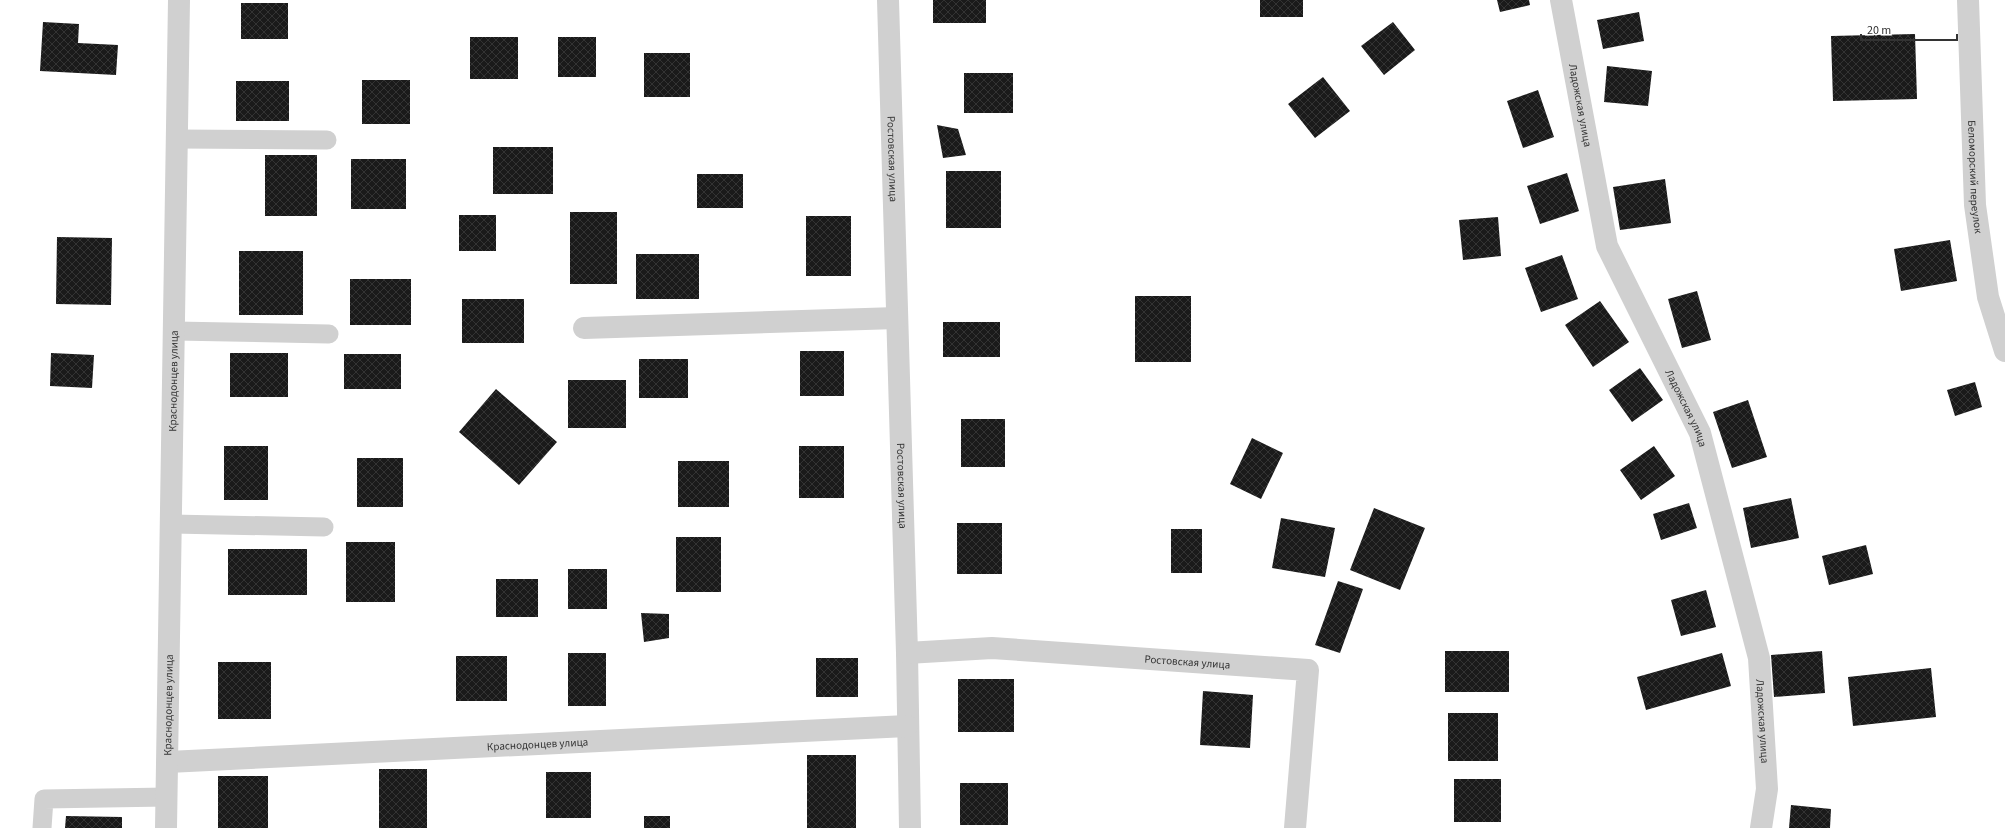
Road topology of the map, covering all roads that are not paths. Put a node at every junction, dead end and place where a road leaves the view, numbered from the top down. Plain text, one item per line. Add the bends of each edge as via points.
1 (179, 0) edge
2 (888, 0) edge
3 (1561, 0) edge
4 (1968, 0) edge
5 (177, 139) junction
6 (327, 140) dead end
7 (897, 318) junction
8 (584, 328) dead end
9 (175, 331) junction
10 (329, 334) dead end
11 (2005, 351) edge
12 (172, 524) junction
13 (324, 527) dead end
14 (907, 653) junction
15 (907, 726) junction
16 (168, 762) junction
17 (167, 797) junction
18 (42, 828) edge
19 (166, 828) edge
20 (910, 828) edge
21 (1295, 828) edge
22 (1761, 828) edge

1 - 5 street, Краснодонцев улица
2 - 7 street, Ростовская улица
3 - 22 street, Ладожская улица via 1607,246 1700,433 1759,658 1767,789
4 - 11 street, Беломорский переулок via 1975,206 1988,297
5 - 6 lane
5 - 9 street, Краснодонцев улица
7 - 8 street
7 - 14 street, Ростовская улица
9 - 10 lane
9 - 12 street, Краснодонцев улица
12 - 13 lane
12 - 16 street, Краснодонцев улица
14 - 15 street, Ростовская улица
14 - 21 street, Ростовская улица via 992,648 1308,670
15 - 16 street, Краснодонцев улица
15 - 20 street, Ростовская улица
16 - 17 street, Краснодонцев улица
17 - 18 lane via 44,798
17 - 19 street, Краснодонцев улица

